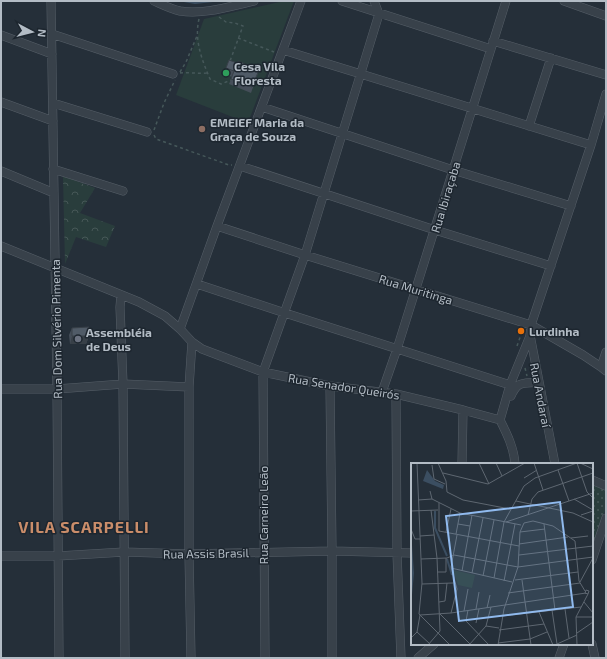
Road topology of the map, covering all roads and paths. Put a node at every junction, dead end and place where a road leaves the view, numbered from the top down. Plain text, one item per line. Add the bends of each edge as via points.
1 (51, 1) edge
2 (154, 1) edge
3 (254, 1) edge
4 (301, 1) edge
5 (342, 1) edge
6 (374, 1) edge
7 (506, 1) edge
8 (564, 1) edge
9 (201, 11) junction
10 (379, 14) junction
11 (216, 16) dead end
12 (606, 16) edge
13 (1, 34) edge
14 (52, 34) junction
15 (197, 36) junction
16 (238, 38) junction
17 (492, 45) junction
18 (282, 52) junction
19 (52, 54) junction
20 (551, 58) junction
21 (228, 64) edge
22 (177, 73) junction
23 (208, 73) junction
24 (361, 74) junction
25 (606, 75) edge
26 (231, 80) edge
27 (606, 94) edge
28 (1, 102) edge
29 (52, 103) junction
30 (262, 107) junction
31 (472, 109) junction
32 (53, 121) junction
33 (529, 126) junction
34 (147, 132) dead end
35 (342, 134) junction
36 (591, 145) junction
37 (240, 166) junction
38 (53, 169) junction
39 (453, 170) junction
40 (1, 171) edge
41 (123, 191) dead end
42 (54, 193) junction
43 (324, 193) junction
44 (571, 206) junction
45 (218, 226) junction
46 (435, 230) junction
47 (1, 246) edge
48 (305, 255) junction
49 (552, 266) junction
50 (55, 268) junction
51 (197, 284) junction
52 (416, 289) junction
53 (121, 295) junction
54 (285, 313) junction
55 (532, 325) junction
56 (180, 330) junction
57 (530, 335) junction
58 (192, 342) junction
59 (397, 349) junction
60 (606, 352) edge
61 (604, 369) edge
62 (263, 372) junction
63 (538, 382) junction
64 (124, 384) junction
65 (510, 385) junction
66 (330, 386) junction
67 (189, 387) junction
68 (1, 389) edge
69 (56, 389) junction
70 (382, 392) junction
71 (396, 394) junction
72 (505, 402) junction
73 (463, 410) junction
74 (500, 420) junction
75 (462, 463) edge
76 (515, 463) edge
77 (555, 463) edge
78 (593, 480) edge
79 (606, 486) edge
80 (606, 518) edge
81 (332, 551) junction
82 (124, 552) junction
83 (263, 552) junction
84 (397, 553) junction
85 (411, 553) edge
86 (189, 554) junction
87 (1, 556) edge
88 (58, 556) junction
89 (593, 557) edge
90 (433, 645) edge
91 (564, 645) edge
92 (592, 645) edge
93 (59, 658) edge
94 (125, 658) edge
95 (191, 658) edge
96 (265, 658) edge
97 (332, 658) edge
98 (400, 658) edge
99 (418, 658) edge
100 (559, 658) edge
101 (595, 658) edge

1 - 14 street, Rua Dom Silvério Pimenta
2 - 9 street via 181,11
3 - 9 street
4 - 18 street
5 - 10 street
6 - 10 street
7 - 17 street, Rua Ibiraçaba
8 - 12 street
9 - 15 path
10 - 17 street
10 - 24 street
11 - 16 path via 226,22 243,26
13 - 19 street
14 - 19 street, Rua Dom Silvério Pimenta
14 - 22 street
15 - 22 path via 186,62
15 - 23 path
16 - 18 path
16 - 21 path
17 - 20 street
17 - 31 street, Rua Ibiraçaba
18 - 24 street
18 - 30 street
19 - 29 street, Rua Dom Silvério Pimenta
20 - 25 street
20 - 33 street
22 - 23 path
22 - 37 path via 153,134 156,138 229,165
23 - 26 path via 210,79 221,84
24 - 31 street
24 - 35 street
27 - 36 street, Rua Andaraí
28 - 32 street
29 - 32 street, Rua Dom Silvério Pimenta
29 - 34 street
30 - 35 street
30 - 37 street
31 - 33 street
31 - 39 street, Rua Ibiraçaba
32 - 38 street, Rua Dom Silvério Pimenta
33 - 36 street
35 - 39 street
35 - 43 street
36 - 44 street, Rua Andaraí
37 - 43 street
37 - 45 street
38 - 41 street
38 - 42 street, Rua Dom Silvério Pimenta
39 - 44 street
39 - 46 street, Rua Ibiraçaba
40 - 42 street
42 - 50 street, Rua Dom Silvério Pimenta
43 - 46 street
43 - 48 street
44 - 49 street, Rua Andaraí
45 - 48 street, Rua Muritinga
45 - 51 street
46 - 49 street
46 - 52 street, Rua Ibiraçaba
47 - 50 street, Rua Senador Queirós
48 - 52 street, Rua Muritinga
48 - 54 street
49 - 55 street, Rua Andaraí
50 - 53 street, Rua Senador Queirós
50 - 69 street, Rua Dom Silvério Pimenta
51 - 54 street
51 - 56 street
52 - 55 street, Rua Muritinga
52 - 59 street, Rua Ibiraçaba
53 - 56 street, Rua Senador Queirós via 166,316
53 - 64 street
54 - 59 street
54 - 62 street
55 - 57 street, Rua Andaraí
55 - 61 street, Rua Muritinga
56 - 58 street, Rua Senador Queirós
57 - 63 street, Rua Andaraí
57 - 65 street
58 - 62 street, Rua Senador Queirós via 202,349
58 - 67 street
59 - 65 street
59 - 70 street, Rua Ibiraçaba
60 - 61 street
62 - 66 street, Rua Senador Queirós
62 - 83 street, Rua Carneiro Leão
63 - 72 street via 517,385 509,401
63 - 77 street, Rua Andaraí
64 - 67 street
64 - 69 street
64 - 82 street
65 - 72 street
66 - 70 street, Rua Senador Queirós
66 - 81 street
67 - 86 street
68 - 69 street
69 - 88 street, Rua Dom Silvério Pimenta
70 - 71 street, Rua Senador Queirós
71 - 73 street, Rua Senador Queirós
71 - 84 street
72 - 74 street
73 - 74 street, Rua Senador Queirós
73 - 75 street
74 - 76 street via 508,436
78 - 79 street
80 - 89 street
81 - 83 street, Rua Assis Brasil
81 - 84 street, Rua Assis Brasil
81 - 97 street
82 - 86 street, Rua Assis Brasil
82 - 88 street, Rua Assis Brasil
82 - 94 street
83 - 86 street, Rua Assis Brasil
83 - 96 street, Rua Carneiro Leão
84 - 85 street, Rua Assis Brasil
84 - 98 street
86 - 95 street
87 - 88 street, Rua Assis Brasil
88 - 93 street, Rua Dom Silvério Pimenta
90 - 99 street
91 - 100 street
92 - 101 street

